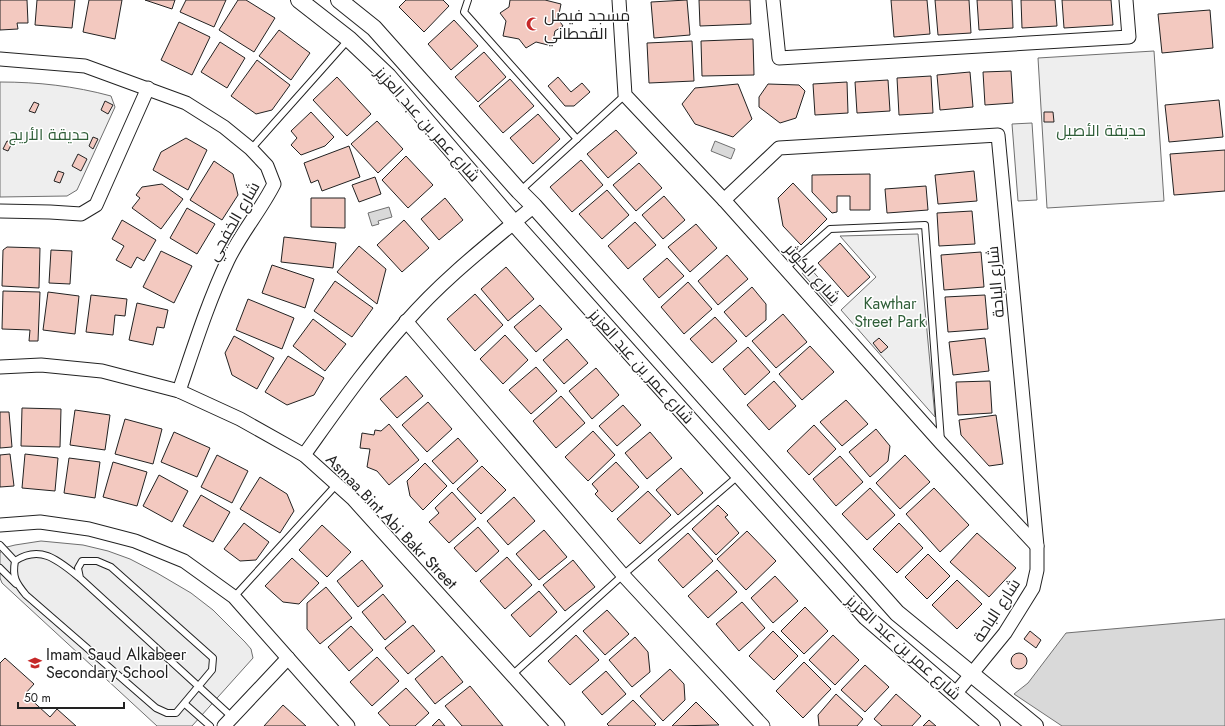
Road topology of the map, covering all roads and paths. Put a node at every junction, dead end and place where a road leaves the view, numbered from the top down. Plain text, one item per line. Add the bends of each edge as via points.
1 (338, 0) edge
2 (468, 0) edge
3 (618, 0) edge
4 (773, 0) edge
5 (1126, 0) edge
6 (304, 1) edge
7 (348, 39) junction
8 (0, 58) edge
9 (148, 88) junction
10 (625, 95) junction
11 (577, 139) junction
12 (251, 149) junction
13 (519, 191) junction
14 (724, 200) junction
15 (534, 206) junction
16 (0, 211) edge
17 (514, 223) junction
18 (786, 268) junction
19 (406, 321) junction
20 (0, 367) edge
21 (179, 391) junction
22 (941, 443) junction
23 (304, 455) junction
24 (740, 475) junction
25 (337, 484) junction
26 (0, 525) edge
27 (0, 545) edge
28 (1037, 546) junction
29 (15, 561) junction
30 (0, 568) edge
31 (623, 576) junction
32 (80, 578) junction
33 (16, 584) junction
34 (234, 597) junction
35 (288, 658) junction
36 (971, 674) junction
37 (512, 675) junction
38 (199, 688) junction
39 (955, 694) junction
40 (185, 704) junction
41 (228, 722) edge
42 (210, 726) edge
43 (348, 726) edge
44 (558, 726) edge
45 (763, 726) edge
46 (992, 726) edge
47 (1035, 726) edge

1 - 13 street via 374,28
2 - 11 lane via 464,12
3 - 10 street
4 - 5 street via 779,58 1129,37
6 - 7 street, شارع عمر بن عبد العزيز
7 - 12 lane
7 - 17 street, شارع عمر بن عبد العزيز via 388,76
8 - 9 street, شارع الخفجي via 85,66
9 - 12 street, شارع الخفجي via 186,103 224,127
9 - 16 street via 96,205 81,214
10 - 11 lane
10 - 14 street, شارع الكوثر
11 - 13 lane
12 - 21 street, شارع الخفجي via 267,166 274,184 229,258 211,298
13 - 15 street
14 - 18 street, شارع الكوثر
14 - 28 street, شارع الباحة via 779,148 998,135
15 - 17 street
15 - 36 street via 896,613
17 - 19 street via 458,270
17 - 24 street, شارع عمر بن عبد العزيز
18 - 22 street, شارع الكوثر
18 - 22 lane via 830,229 925,225
19 - 23 street via 364,371
19 - 31 street
20 - 21 street, Asmaa Bint Abi Bakr Street via 41,365 102,371
21 - 23 street, Asmaa Bint Abi Bakr Street via 240,419
22 - 28 street, شارع الكوثر
23 - 25 street, Asmaa Bint Abi Bakr Street
24 - 31 lane
24 - 39 street, شارع عمر بن عبد العزيز via 866,617
25 - 34 lane
25 - 37 street, Asmaa Bint Abi Bakr Street
26 - 34 street via 40,522 89,529 135,541 184,562
27 - 29 lane
28 - 36 street, شارع الباحة via 1037,570 1033,588 1005,633
29 - 32 lane via 25,555 44,554 63,564
29 - 33 lane via 13,570
30 - 33 lane
31 - 37 lane
31 - 45 street
32 - 38 lane
32 - 38 lane via 78,568 82,561 97,561 111,566 213,658 212,670
33 - 40 lane via 156,708 167,713 176,713
34 - 35 street
35 - 41 street
35 - 43 street
36 - 39 street, شارع الباحة
36 - 47 street
37 - 44 street, Asmaa Bint Abi Bakr Street
38 - 40 lane
38 - 41 lane
39 - 46 street, شارع عمر بن عبد العزيز
40 - 42 lane

